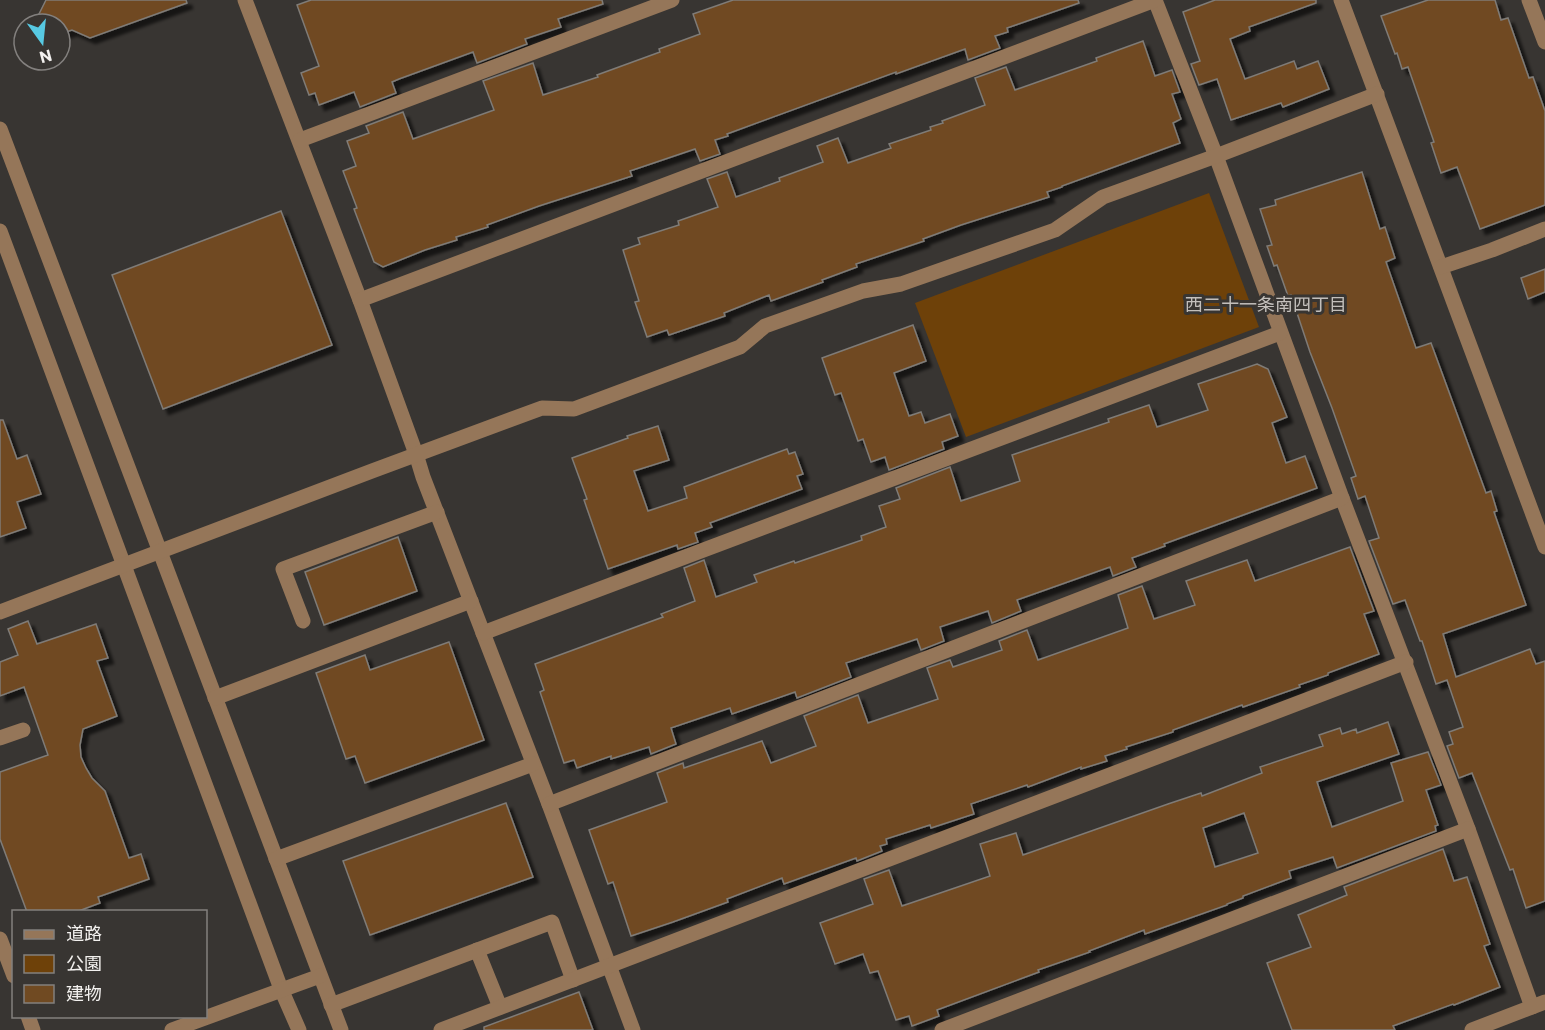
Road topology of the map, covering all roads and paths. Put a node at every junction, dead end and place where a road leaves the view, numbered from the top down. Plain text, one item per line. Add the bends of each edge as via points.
1 (245, 0) edge
2 (672, 0) edge
3 (1155, 0) edge
4 (1341, 0) edge
5 (1529, 0) edge
6 (1544, 37) edge
7 (1377, 94) junction
8 (1, 135) edge
9 (300, 140) junction
10 (1216, 156) junction
11 (1545, 229) edge
12 (0, 231) edge
13 (1441, 267) junction
14 (360, 300) junction
15 (1280, 333) junction
16 (416, 454) junction
17 (1342, 498) junction
18 (437, 512) junction
19 (1545, 547) edge
20 (160, 551) junction
21 (123, 565) junction
22 (471, 601) junction
23 (0, 612) edge
24 (303, 621) dead end
25 (483, 633) junction
26 (1406, 662) junction
27 (215, 698) junction
28 (23, 730) dead end
29 (0, 738) edge
30 (533, 764) junction
31 (549, 804) junction
32 (1468, 828) junction
33 (276, 859) junction
34 (0, 939) edge
35 (477, 950) junction
36 (608, 966) junction
37 (12, 971) edge
38 (320, 976) junction
39 (573, 980) junction
40 (281, 989) junction
41 (1538, 1004) edge
42 (331, 1005) junction
43 (500, 1007) junction
44 (207, 1017) edge
45 (204, 1018) edge
46 (172, 1030) edge
47 (298, 1030) edge
48 (341, 1030) edge
49 (441, 1030) edge
50 (633, 1030) edge
51 (942, 1030) edge
52 (1472, 1030) edge

1 - 9 street
2 - 9 street
3 - 10 street
3 - 14 street
4 - 7 street
5 - 6 street
7 - 10 street
7 - 13 street
8 - 20 street
9 - 14 street
10 - 15 street
10 - 16 street via 1103,197 1055,230 765,326 740,347 574,409 542,408
11 - 13 street
12 - 21 street
13 - 19 street
14 - 16 street
15 - 17 street
15 - 25 street
16 - 18 street
16 - 20 street
17 - 26 street
17 - 31 street
18 - 22 street
18 - 24 street via 283,569
20 - 21 street
20 - 27 street
21 - 23 street
21 - 40 street
22 - 25 street
22 - 27 street
25 - 30 street
26 - 32 street
26 - 36 street
27 - 33 street
28 - 29 street
30 - 31 street
30 - 33 street
31 - 36 street
32 - 41 street
32 - 51 street
33 - 38 street
34 - 37 street
35 - 39 street via 552,922
35 - 42 street
35 - 43 street
36 - 39 street
36 - 50 street
38 - 40 street
38 - 42 street
39 - 43 street
40 - 44 street
40 - 47 street
41 - 52 street
42 - 48 street
43 - 49 street
45 - 46 street

